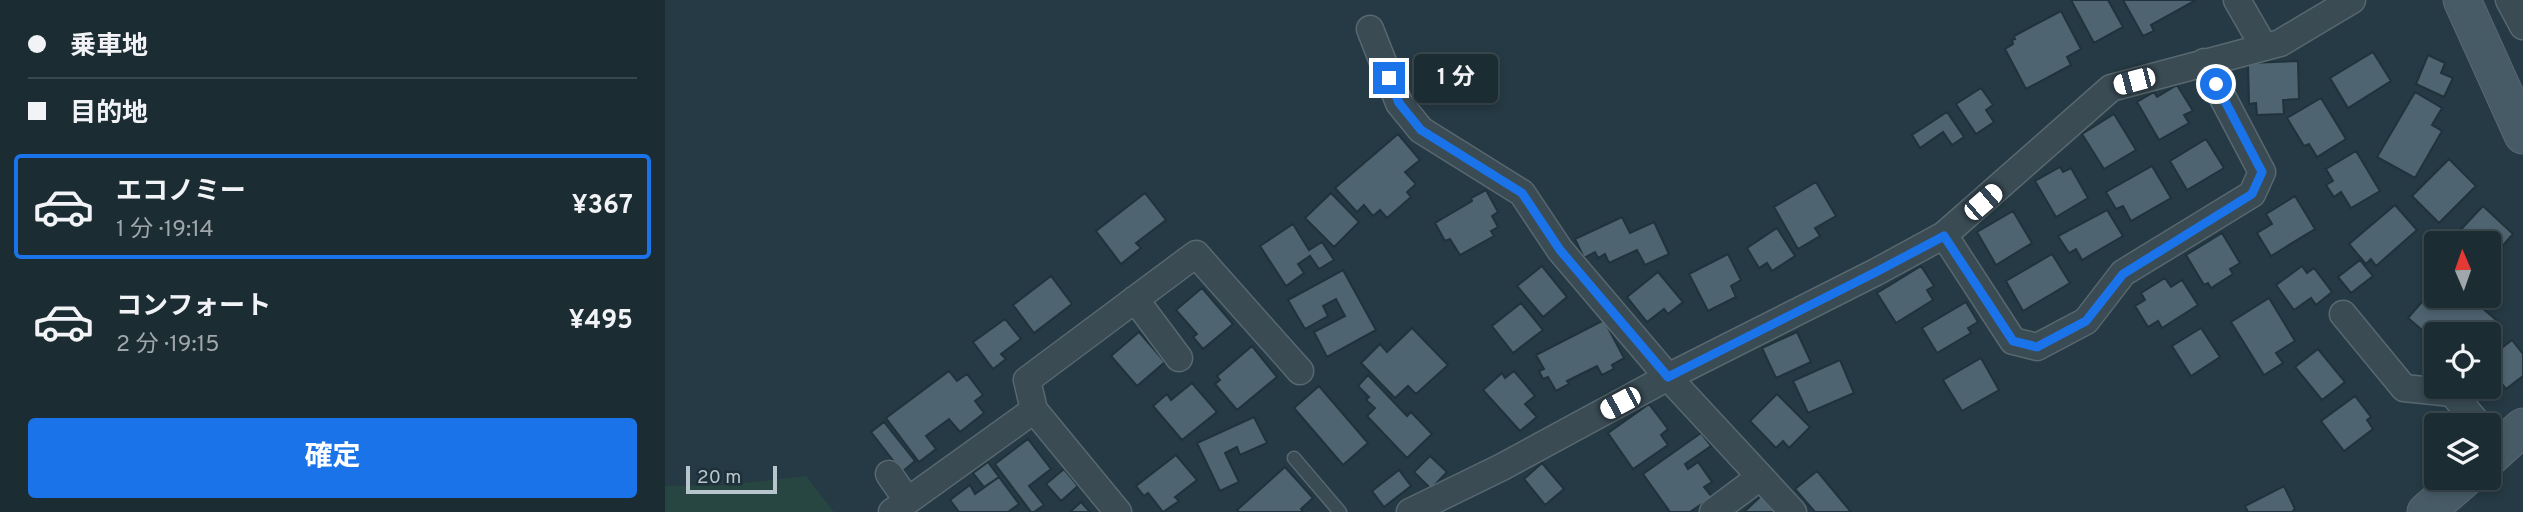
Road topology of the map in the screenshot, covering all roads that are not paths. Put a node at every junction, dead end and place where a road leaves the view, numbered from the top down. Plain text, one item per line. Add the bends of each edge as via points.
1 (2237, 0) edge
2 (2352, 0) edge
3 (2462, 0) edge
4 (2509, 0) edge
5 (2523, 26) edge
6 (1370, 29) dead end
7 (2264, 47) junction
8 (2204, 62) junction
9 (2523, 135) edge
10 (1944, 236) junction
11 (1135, 299) junction
12 (2343, 314) dead end
13 (1179, 358) dead end
14 (1300, 371) dead end
15 (1668, 377) junction
16 (1034, 410) junction
17 (2471, 413) edge
18 (1294, 458) dead end
19 (888, 474) dead end
20 (1760, 477) junction
21 (2451, 490) edge
22 (899, 506) edge
23 (1440, 506) edge
24 (1118, 512) edge
25 (1340, 512) edge
26 (1409, 512) edge
27 (1713, 512) edge
28 (1793, 512) edge
29 (2426, 512) edge

1 - 7 street
2 - 7 street via 2280,43
3 - 9 street
4 - 5 street
6 - 15 street via 1399,103 1421,130 1522,193 1560,250
7 - 8 street
8 - 10 street via 2111,88
8 - 10 street via 2262,172 2252,194 2123,274 2086,321 2037,347 2013,341
10 - 15 street
11 - 13 street
11 - 14 street via 1196,254
11 - 16 street via 1027,380
12 - 17 street via 2404,387 2452,393
15 - 20 street
15 - 23 street
16 - 22 street
16 - 24 street
18 - 25 lane
19 - 22 street
20 - 27 street
20 - 28 street
21 - 29 street
23 - 26 street

